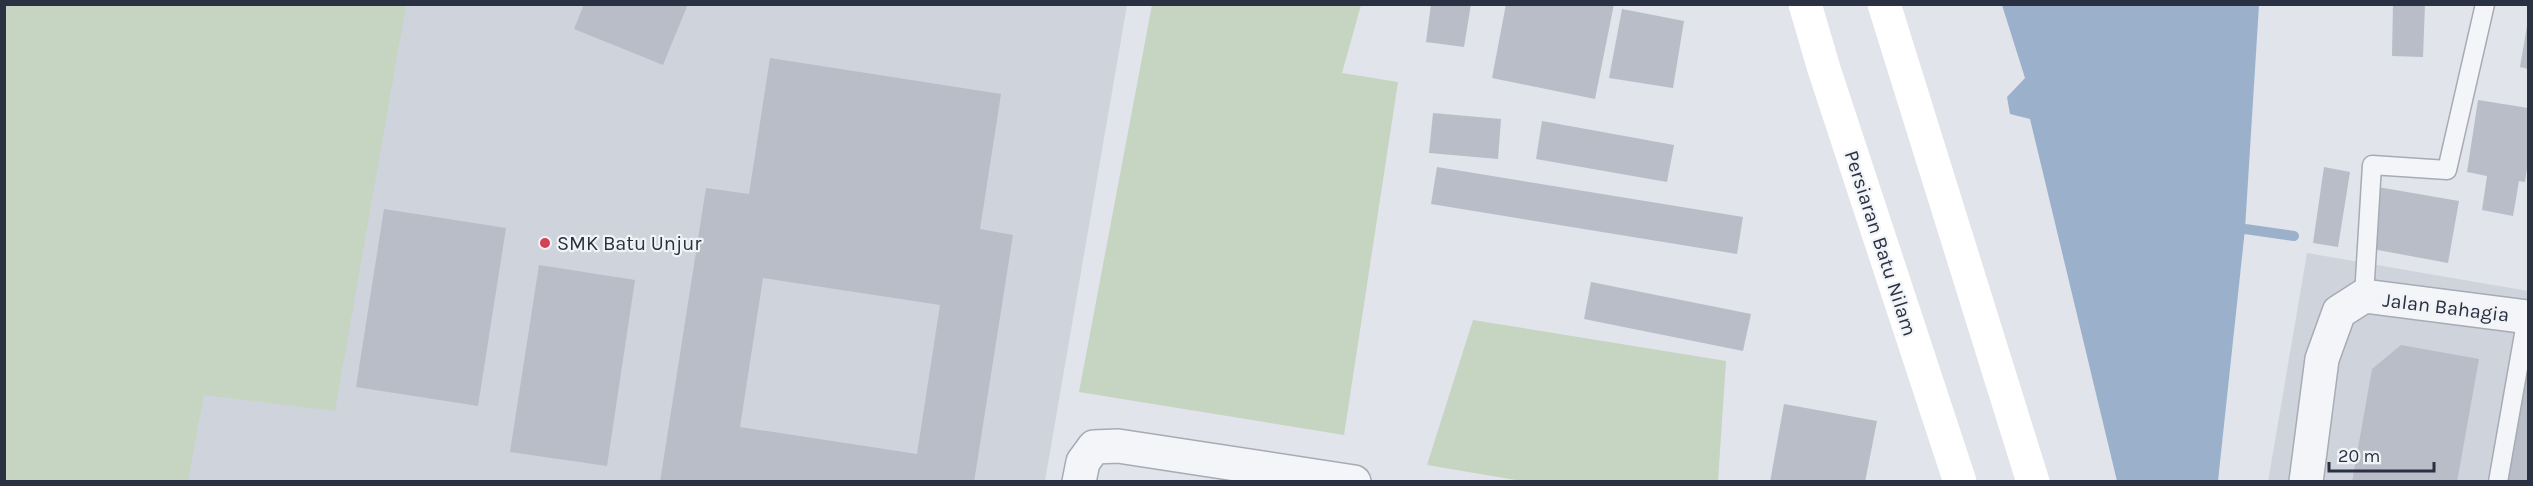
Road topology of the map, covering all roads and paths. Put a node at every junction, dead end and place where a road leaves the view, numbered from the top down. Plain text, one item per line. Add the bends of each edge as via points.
1 (1805, 4) edge
2 (1884, 4) edge
3 (2485, 4) edge
4 (2364, 296) junction
5 (2528, 317) edge
6 (1079, 482) edge
7 (1354, 482) edge
8 (1960, 482) edge
9 (2033, 482) edge
10 (2306, 482) edge
11 (2498, 482) edge

1 - 8 main road, Persiaran Batu Nilam
2 - 9 main road
3 - 4 lane via 2447,170 2372,165
4 - 5 street, Jalan Bahagia
4 - 10 street via 2339,312 2322,359
5 - 11 lane
6 - 7 street via 1083,462 1094,447 1118,446

